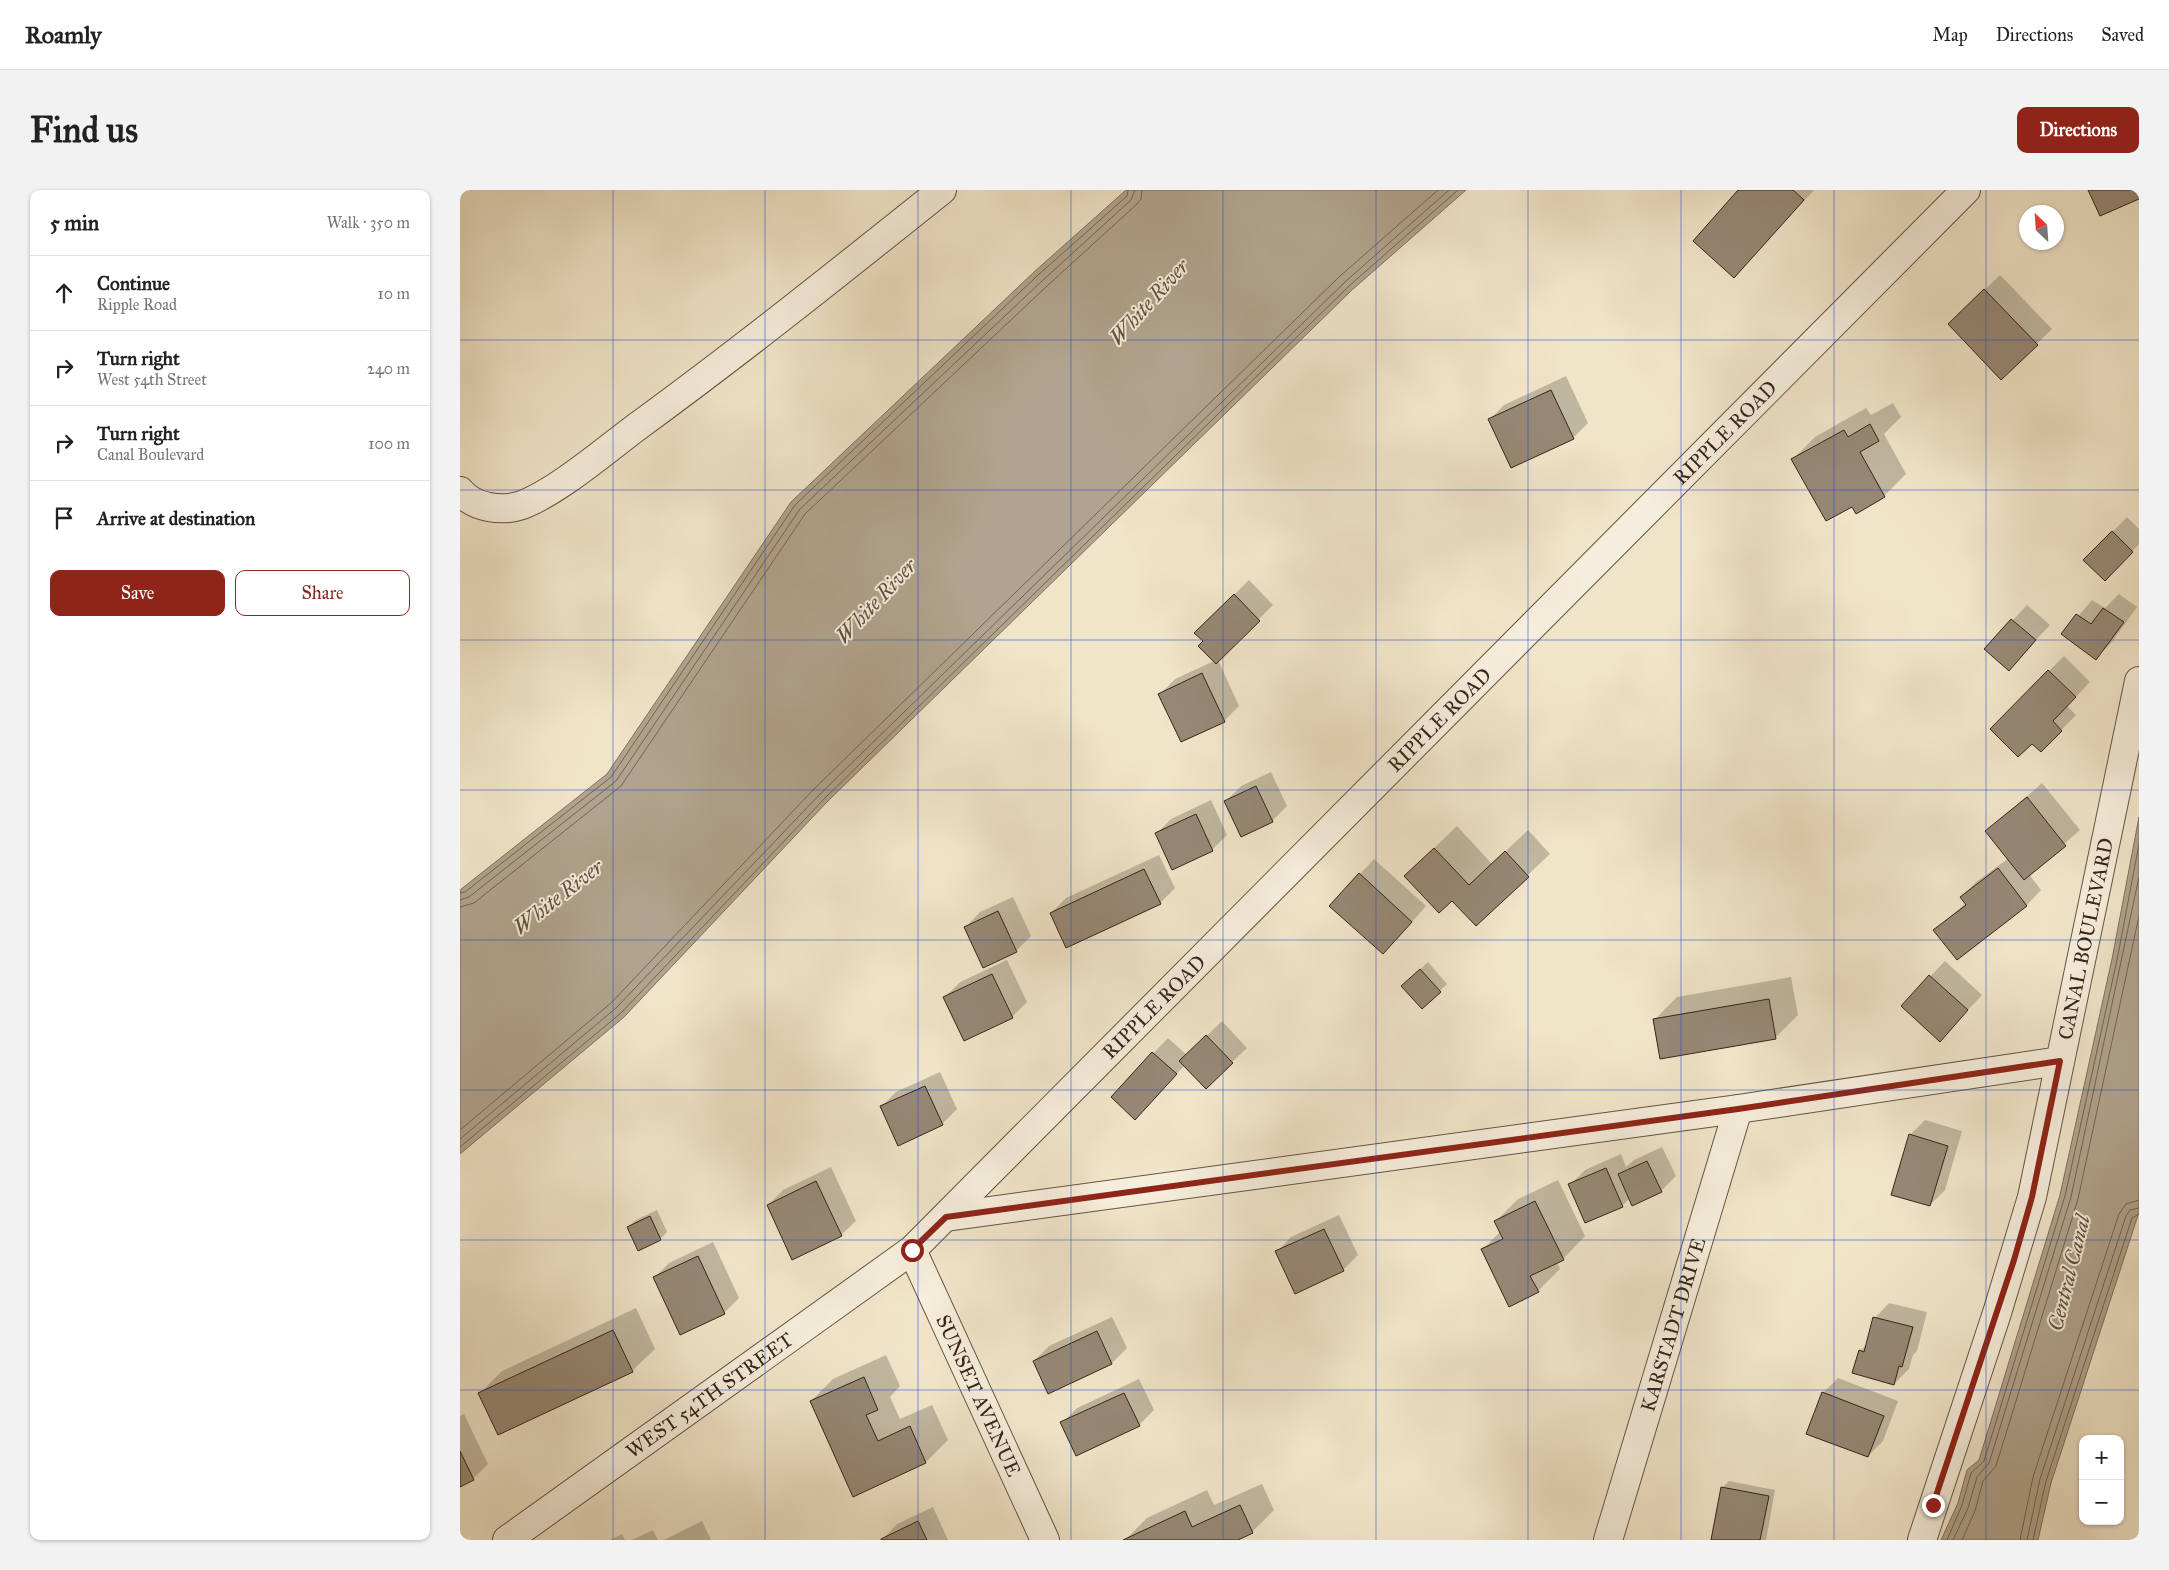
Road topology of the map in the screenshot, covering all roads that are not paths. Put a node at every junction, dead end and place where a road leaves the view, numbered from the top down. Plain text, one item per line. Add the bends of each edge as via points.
1 (942, 190) edge
2 (1966, 190) edge
3 (460, 491) edge
4 (2139, 681) edge
5 (2060, 1061) junction
6 (1738, 1109) junction
7 (946, 1217) junction
8 (912, 1250) junction
9 (507, 1540) edge
10 (1044, 1540) edge
11 (1608, 1540) edge
12 (1922, 1540) edge

1 - 3 street via 728,360 556,486 523,504 506,509 484,506 466,498
2 - 7 street, RIPPLE ROAD
4 - 5 street, CANAL BOULEVARD
5 - 6 street
5 - 12 street, CANAL BOULEVARD via 2032,1197 2014,1260
6 - 7 street
6 - 11 street, KARSTADT DRIVE
7 - 8 street, RIPPLE ROAD
8 - 9 street, WEST 54TH STREET
8 - 10 street, SUNSET AVENUE

